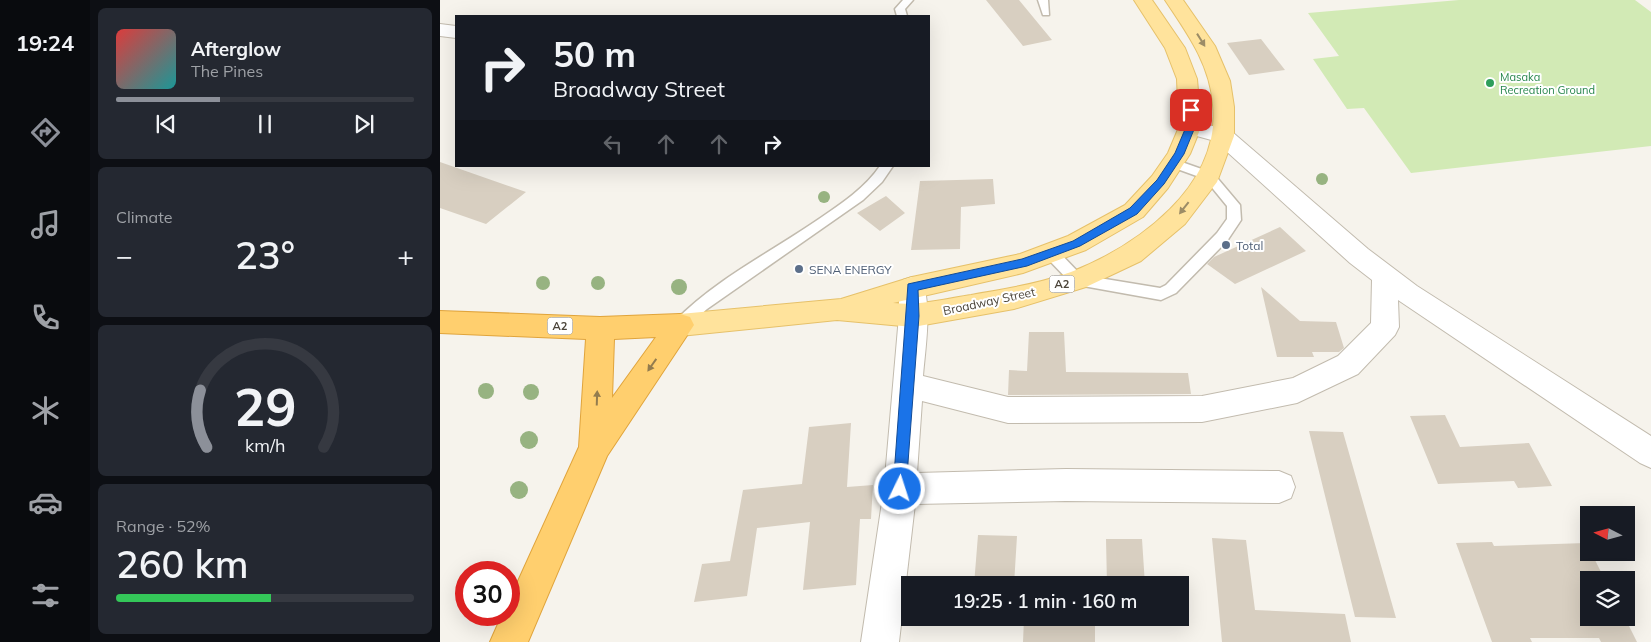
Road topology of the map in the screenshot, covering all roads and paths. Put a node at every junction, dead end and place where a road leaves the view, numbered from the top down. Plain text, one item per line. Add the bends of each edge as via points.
1 (908, 0) edge
2 (1043, 0) edge
3 (1176, 2) edge
4 (1146, 4) edge
5 (1046, 13) dead end
6 (902, 15) edge
7 (440, 30) edge
8 (455, 32) edge
9 (1190, 127) junction
10 (1223, 136) junction
11 (1173, 163) junction
12 (887, 167) edge
13 (1209, 176) junction
14 (1050, 253) junction
15 (1385, 275) junction
16 (1077, 280) junction
17 (912, 287) junction
18 (837, 309) junction
19 (913, 316) junction
20 (440, 322) edge
21 (680, 325) junction
22 (600, 328) junction
23 (908, 385) junction
24 (595, 447) junction
25 (1651, 453) edge
26 (1279, 487) dead end
27 (900, 489) junction
28 (509, 642) edge
29 (880, 642) edge

1 - 6 lane via 900,9
2 - 5 lane
3 - 4 main road
3 -> 10 main road, Broadway Street / A2 via 1205,46 1220,81 1224,107
4 - 9 main road, Broadway Street / A2 via 1175,48 1186,79
7 - 8 street
9 - 10 street
9 - 11 main road, Broadway Street / A2
10 - 13 main road, Broadway Street / A2
10 - 15 street via 1359,256
11 - 13 lane
11 - 14 main road, Broadway Street / A2 via 1134,211 1076,243
12 - 21 lane via 884,175 851,202 704,302
13 -> 16 main road, Broadway Street / A2 via 1176,218 1132,254
13 - 16 lane via 1233,205 1234,220 1222,237 1171,289 1161,294
14 - 16 lane
14 - 17 main road, Broadway Street / A2 via 1023,263
15 - 23 street via 1385,327 1348,365 1296,390 1202,409 1008,410
15 - 25 street
16 - 19 main road, Broadway Street / A2 via 1014,298
17 - 18 main road, Broadway Street / A2
17 - 19 street
18 - 19 main road, Broadway Street / A2
18 - 21 main road, Broadway Street / A2
19 - 23 street
20 - 22 highway, A2
21 - 22 highway, A2
21 -> 24 highway
24 -> 22 highway
23 - 27 street
24 - 28 highway
26 - 27 street via 1066,485
27 - 29 street

